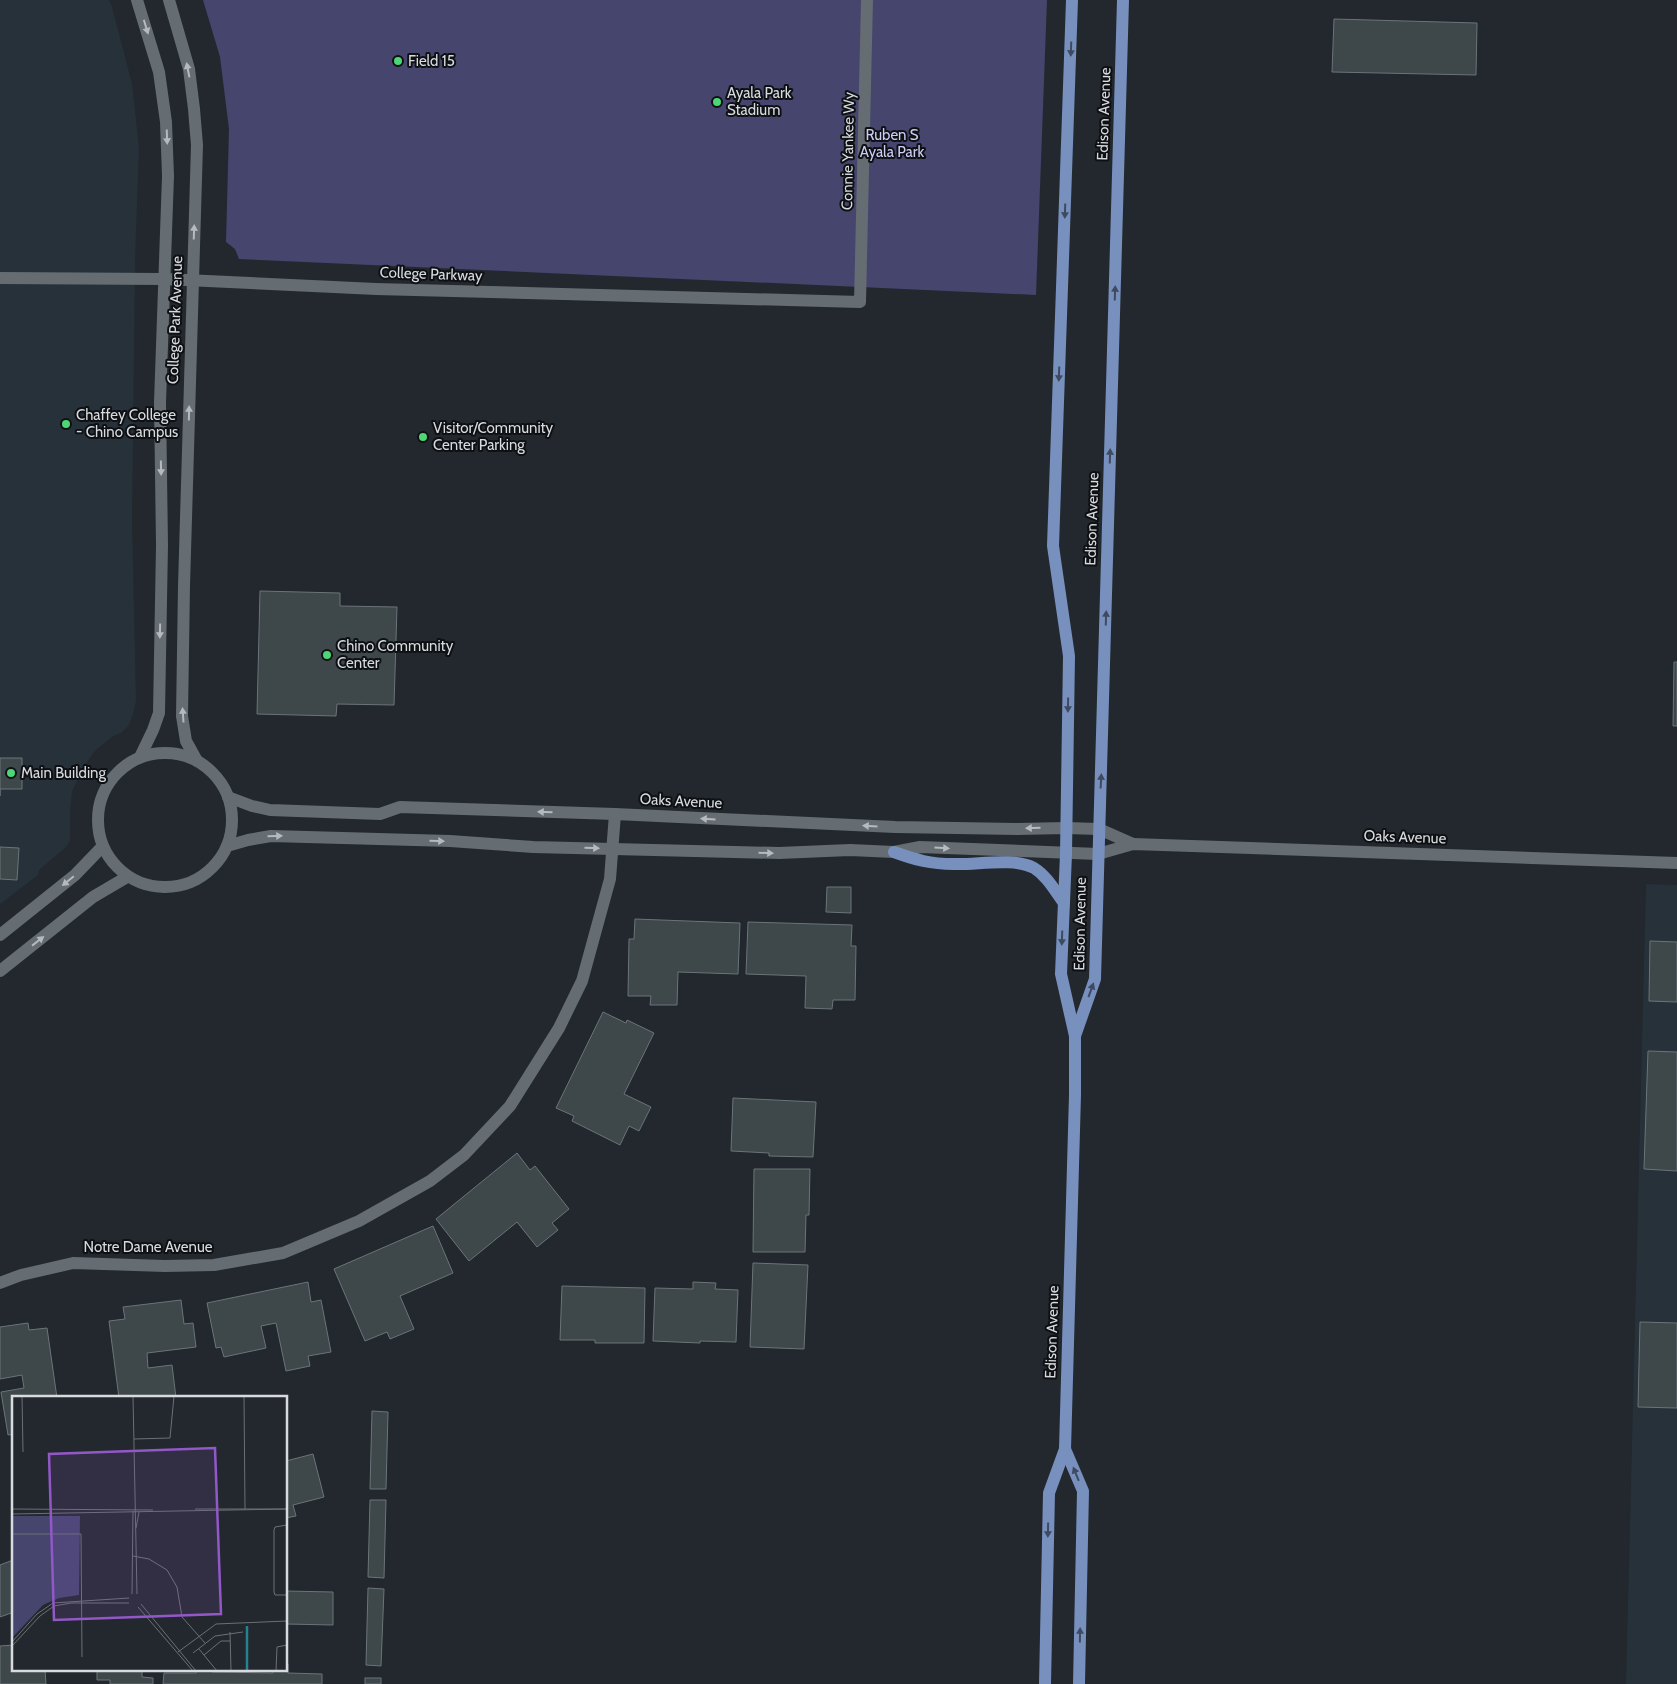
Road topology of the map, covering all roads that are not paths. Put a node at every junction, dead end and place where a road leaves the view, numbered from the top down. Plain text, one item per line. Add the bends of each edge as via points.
1 (137, 0) edge
2 (169, 0) edge
3 (867, 0) edge
4 (1072, 0) edge
5 (1123, 0) edge
6 (0, 278) edge
7 (164, 280) junction
8 (193, 280) junction
9 (860, 302) joint
10 (140, 757) junction
11 (197, 761) junction
12 (228, 797) junction
13 (615, 814) junction
14 (1066, 828) junction
15 (1099, 829) junction
16 (1133, 844) junction
17 (227, 846) junction
18 (102, 847) junction
19 (613, 848) junction
20 (894, 852) junction
21 (1066, 854) junction
22 (1098, 854) junction
23 (1677, 863) edge
24 (127, 876) junction
25 (1064, 903) junction
26 (0, 935) edge
27 (0, 971) edge
28 (1075, 1036) junction
29 (0, 1283) edge
30 (1065, 1449) junction
31 (1045, 1684) edge
32 (1079, 1684) edge

1 -> 7 street, College Park Avenue via 159,72 166,122 168,176
8 -> 2 street, College Park Avenue via 197,145 194,109 189,69
3 - 9 street, Connie Yankee Wy
4 -> 14 main road, Edison Avenue via 1053,546 1069,656
15 -> 5 main road, Edison Avenue
6 - 7 street, College Parkway
7 - 8 street, College Parkway
7 -> 10 street, College Park Avenue via 160,402 159,713
8 - 9 street, College Parkway via 386,289
11 -> 8 street, College Park Avenue via 186,741 182,716
10 - 11 street via 159,752 179,754
10 - 18 street via 121,768 107,784 99,804 97,826
11 - 12 street via 221,782
13 -> 12 street, Oaks Avenue via 400,807 380,814 270,810
12 - 17 street via 232,830
14 -> 13 street, Oaks Avenue via 895,827
13 - 19 street, Notre Dame Avenue
14 - 15 street, Oaks Avenue
14 - 21 main road, Edison Avenue
15 - 16 street, Oaks Avenue
15 - 22 main road, Edison Avenue
16 - 22 street, Oaks Avenue
16 - 23 street, Oaks Avenue
17 -> 19 street, Oaks Avenue via 271,836
17 - 24 street via 217,863 202,877 184,885 165,888 145,885
18 - 24 street via 112,863
18 -> 26 street via 75,875
19 -> 20 street, Oaks Avenue via 779,853
19 - 29 street, Notre Dame Avenue via 610,878 582,981 559,1028 510,1106 464,1155 430,1181 359,1221 283,1253 214,1265 73,1263
20 -> 21 street, Oaks Avenue via 920,847
20 - 25 main road via 920,862 1018,863 1034,868
21 - 22 street, Oaks Avenue
21 - 25 main road, Edison Avenue
28 -> 22 main road, Edison Avenue via 1095,979
27 -> 24 street via 93,898
25 -> 28 main road, Edison Avenue via 1061,974
28 - 30 main road, Edison Avenue
30 -> 31 main road, Edison Avenue via 1049,1493
32 -> 30 main road, Edison Avenue via 1082,1491

